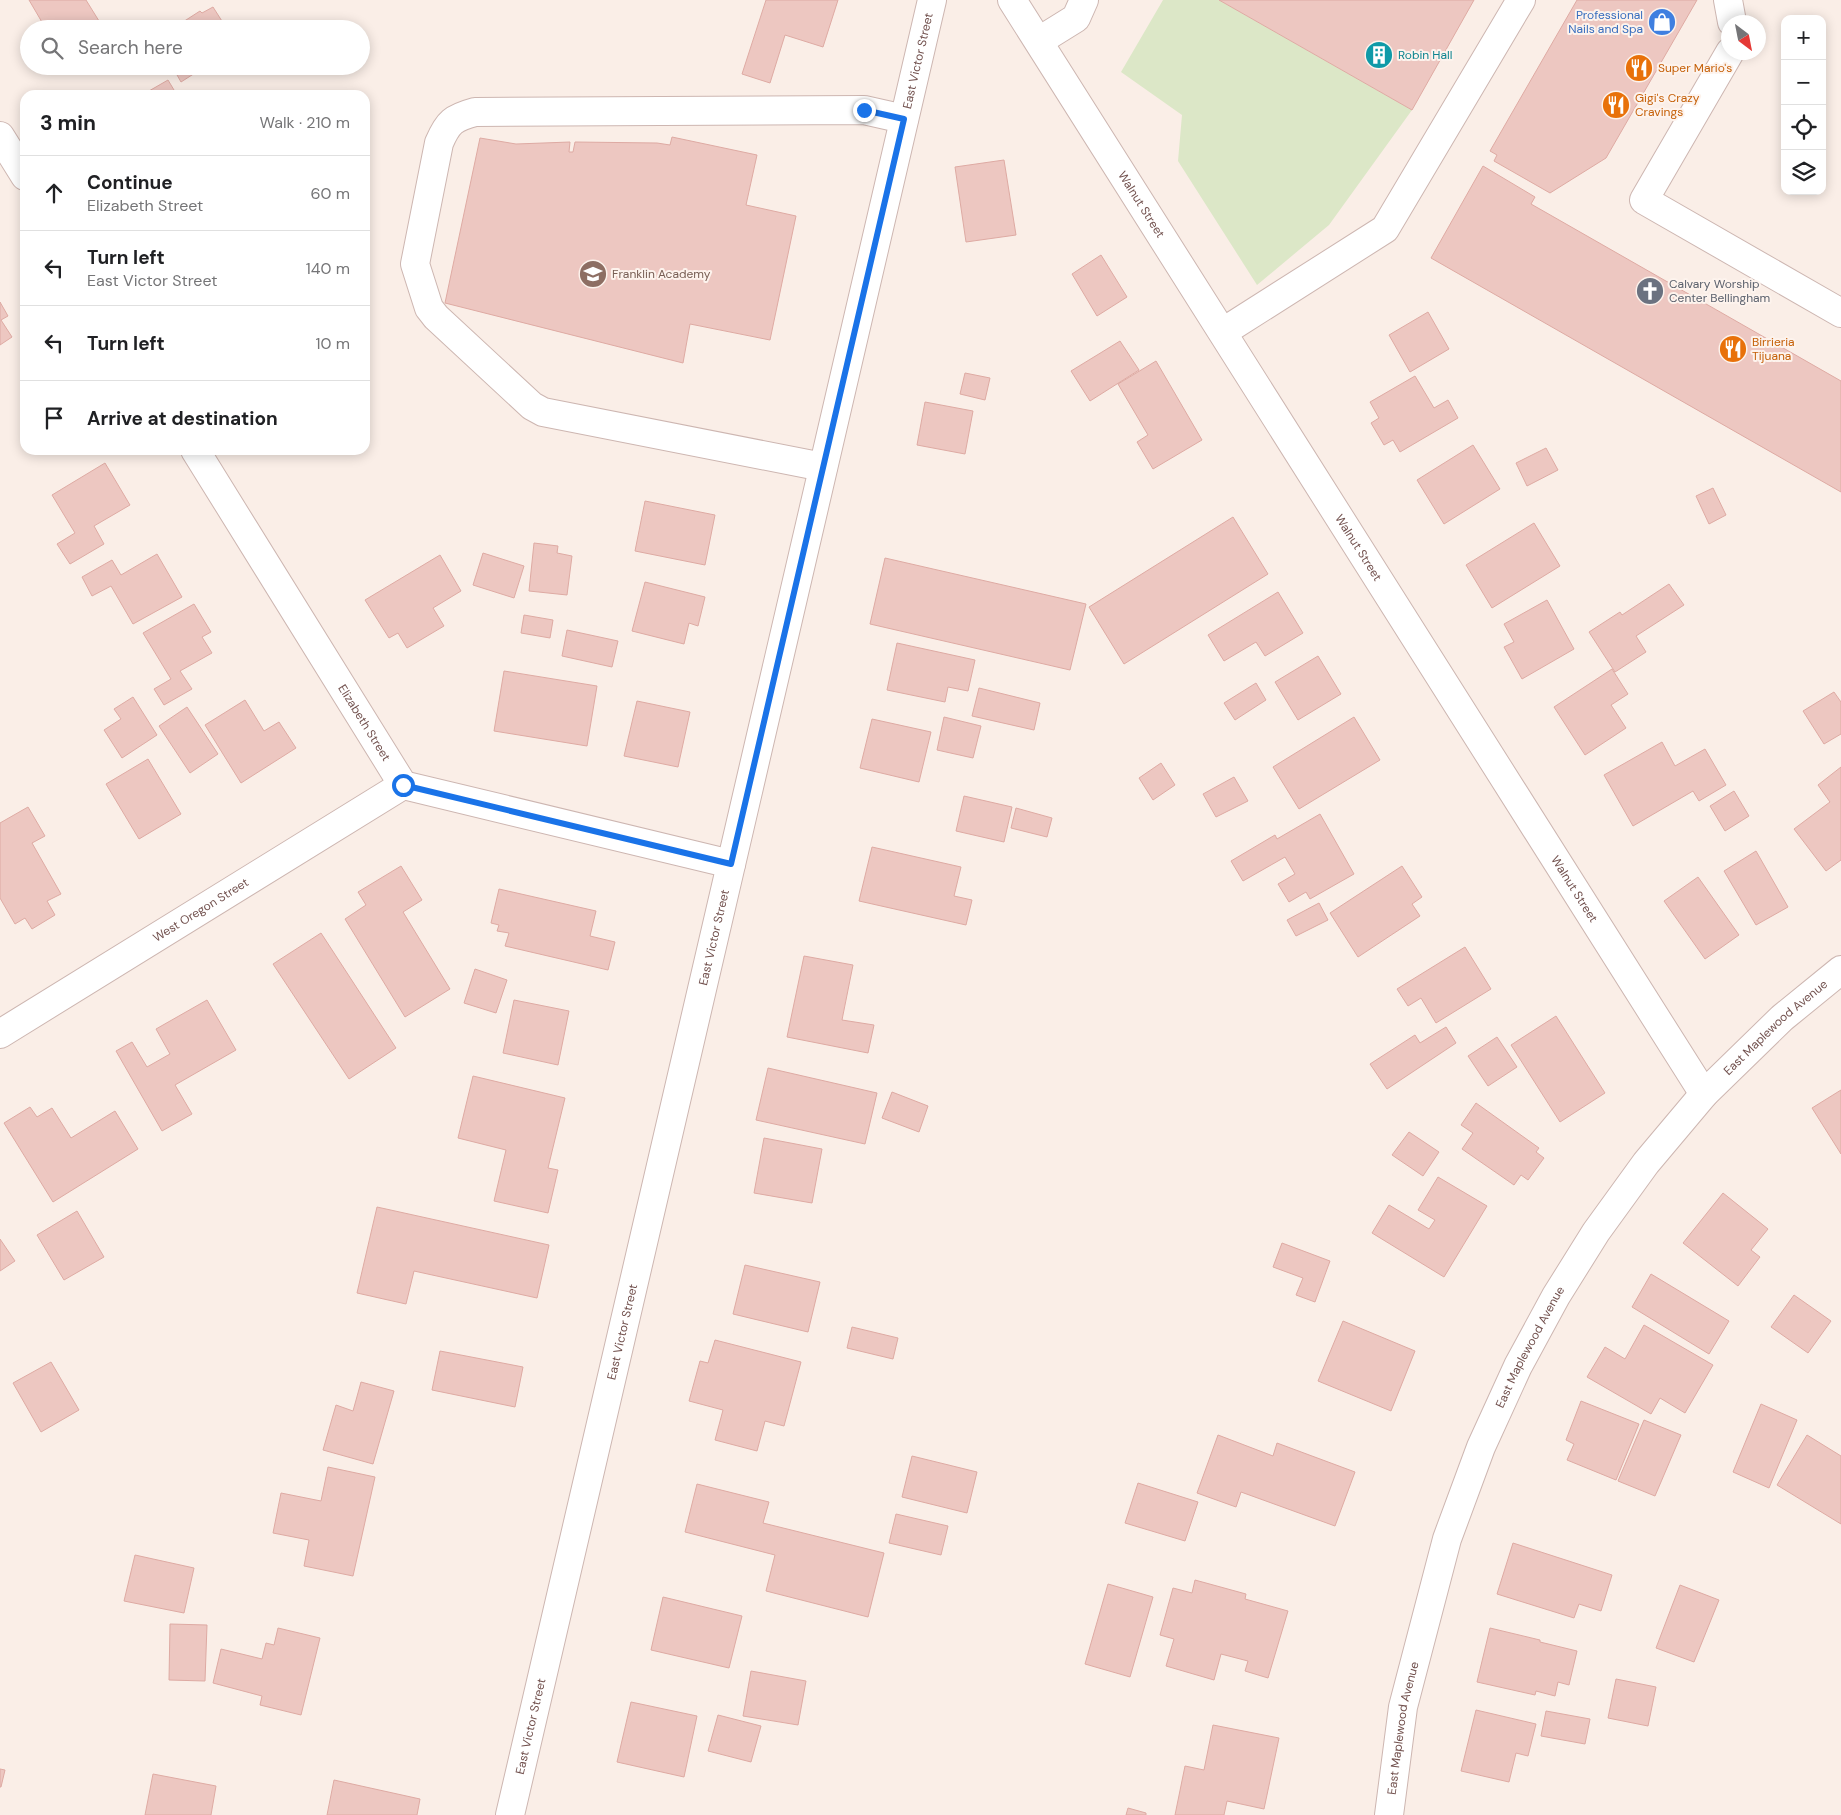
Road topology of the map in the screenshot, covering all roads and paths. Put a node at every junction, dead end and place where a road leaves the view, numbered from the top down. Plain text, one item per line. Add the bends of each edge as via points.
1 (932, 0) edge
2 (1012, 0) edge
3 (1084, 0) edge
4 (1521, 0) edge
5 (1728, 0) edge
6 (1731, 15) edge
7 (1038, 41) junction
8 (1725, 60) edge
9 (904, 119) junction
10 (0, 136) edge
11 (20, 168) edge
12 (1841, 313) edge
13 (1223, 332) junction
14 (198, 455) edge
15 (823, 467) junction
16 (403, 785) junction
17 (731, 864) junction
18 (1841, 970) edge
19 (1, 1030) edge
20 (1704, 1094) junction
21 (510, 1815) edge
22 (1390, 1815) edge

1 - 9 street, East Victor Street
2 - 7 street, Walnut Street
3 - 7 street via 1076,18
4 - 13 street via 1385,229
5 - 6 street
7 - 13 street, Walnut Street
8 - 12 street via 1644,200
9 - 15 street, East Victor Street
9 - 15 street via 864,110 475,112 458,117 446,127 439,143 415,264 429,308 527,402 543,412
10 - 11 street
13 - 20 street, Walnut Street
14 - 16 street, Elizabeth Street
15 - 17 street, East Victor Street
16 - 17 street
16 - 19 street, West Oregon Street
17 - 21 street, East Victor Street
18 - 20 street, East Maplewood Avenue via 1782,1018
20 - 22 street, East Maplewood Avenue via 1646,1163 1596,1232 1518,1366 1481,1447 1448,1540 1403,1707

